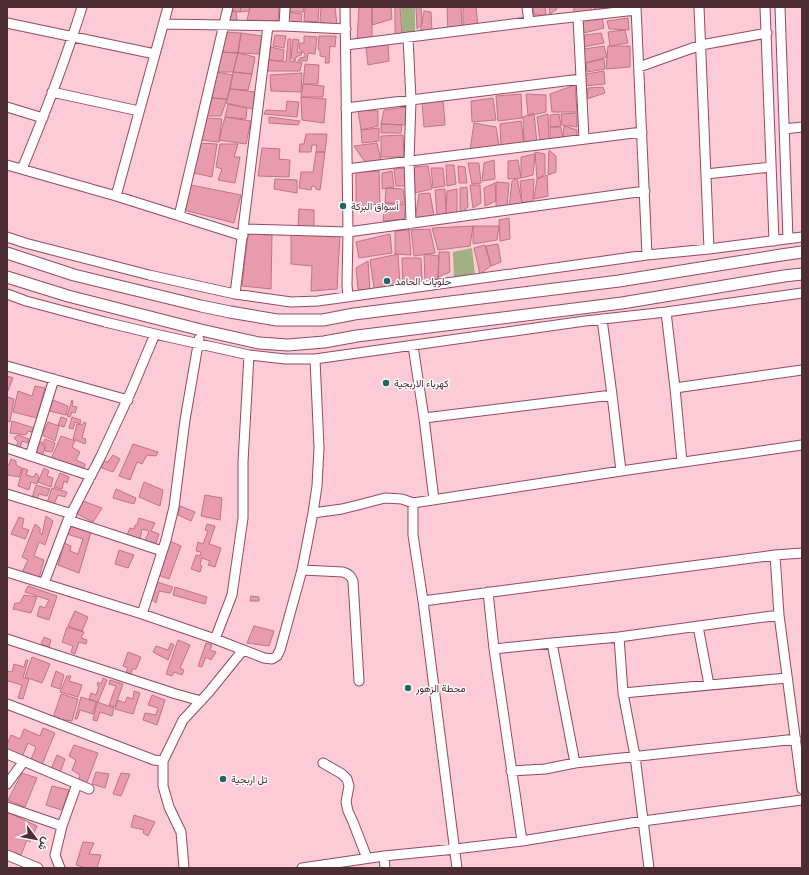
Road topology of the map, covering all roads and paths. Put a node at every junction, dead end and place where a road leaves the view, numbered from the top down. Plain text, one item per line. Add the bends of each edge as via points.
1 (82, 7) edge
2 (168, 7) edge
3 (228, 7) edge
4 (285, 7) edge
5 (345, 7) edge
6 (528, 7) edge
7 (699, 7) edge
8 (765, 7) edge
9 (780, 7) edge
10 (636, 9) edge
11 (578, 17) junction
12 (528, 22) junction
13 (7, 23) edge
14 (163, 24) junction
15 (223, 25) junction
16 (268, 26) junction
17 (284, 26) junction
18 (346, 29) junction
19 (767, 33) junction
20 (73, 37) junction
21 (408, 37) junction
22 (346, 45) junction
23 (701, 45) junction
24 (155, 54) junction
25 (639, 67) junction
26 (581, 79) junction
27 (52, 92) junction
28 (411, 100) junction
29 (7, 107) edge
30 (346, 108) junction
31 (139, 111) junction
32 (43, 118) junction
33 (802, 127) edge
34 (784, 129) junction
35 (642, 132) junction
36 (584, 139) junction
37 (409, 161) junction
38 (7, 165) edge
39 (771, 167) junction
40 (22, 169) junction
41 (347, 169) junction
42 (706, 174) junction
43 (645, 191) junction
44 (116, 196) junction
45 (179, 216) junction
46 (411, 224) junction
47 (348, 232) junction
48 (243, 233) junction
49 (7, 237) edge
50 (802, 237) edge
51 (788, 239) junction
52 (774, 241) junction
53 (709, 249) junction
54 (802, 252) edge
55 (7, 253) edge
56 (647, 256) junction
57 (802, 274) edge
58 (7, 277) edge
59 (802, 293) edge
60 (7, 294) edge
61 (235, 294) junction
62 (348, 297) junction
63 (666, 312) junction
64 (602, 319) junction
65 (477, 321) junction
66 (201, 330) junction
67 (155, 334) junction
68 (479, 337) junction
69 (198, 343) junction
70 (413, 346) junction
71 (249, 355) junction
72 (315, 359) junction
73 (7, 366) edge
74 (802, 370) edge
75 (54, 379) junction
76 (675, 388) junction
77 (612, 395) junction
78 (128, 400) junction
79 (424, 418) junction
80 (802, 445) edge
81 (7, 448) edge
82 (30, 456) junction
83 (682, 462) junction
84 (621, 471) junction
85 (91, 476) junction
86 (7, 494) edge
87 (434, 500) junction
88 (414, 503) junction
89 (313, 513) junction
90 (70, 517) junction
91 (162, 551) junction
92 (802, 553) edge
93 (775, 555) junction
94 (302, 570) junction
95 (7, 572) edge
96 (44, 583) junction
97 (488, 592) junction
98 (423, 601) junction
99 (142, 614) junction
100 (779, 615) junction
101 (698, 626) junction
102 (619, 637) junction
103 (7, 639) edge
104 (215, 639) junction
105 (552, 642) junction
106 (494, 649) junction
107 (243, 650) junction
108 (787, 678) junction
109 (359, 681) dead end
110 (709, 685) junction
111 (623, 693) junction
112 (201, 701) junction
113 (7, 704) edge
114 (796, 740) junction
115 (7, 754) edge
116 (635, 756) junction
117 (24, 761) junction
118 (163, 761) junction
119 (323, 762) dead end
120 (575, 763) junction
121 (511, 771) junction
122 (7, 784) edge
123 (77, 784) junction
124 (89, 789) dead end
125 (802, 789) edge
126 (802, 800) edge
127 (7, 807) edge
128 (643, 821) junction
129 (62, 826) junction
130 (522, 841) junction
131 (455, 849) junction
132 (7, 856) edge
133 (384, 856) junction
134 (367, 858) junction
135 (38, 868) edge
136 (60, 868) edge
137 (184, 868) edge
138 (302, 868) edge
139 (385, 868) edge
140 (457, 868) edge
141 (649, 868) edge

1 - 20 street
2 - 14 street
3 - 15 street
4 - 17 street
5 - 18 street
6 - 12 street
7 - 23 street
8 - 19 street
9 - 34 street
10 - 11 street
10 - 25 street
11 - 12 street
11 - 26 street
12 - 21 street
13 - 20 street
14 - 15 street
14 - 24 street
15 - 16 street
15 - 45 street
16 - 17 street
16 - 48 street
17 - 18 street
18 - 22 street
19 - 23 street
19 - 39 street
20 - 24 street
20 - 27 street
21 - 22 street
21 - 28 street
22 - 30 street
23 - 25 street
23 - 42 street
24 - 31 street
25 - 35 street
26 - 28 street
26 - 36 street
27 - 31 street
27 - 32 street
28 - 30 street
28 - 37 street
29 - 32 street
30 - 41 street
31 - 44 street
32 - 40 street
33 - 34 street
34 - 51 street
35 - 36 street
35 - 43 street
36 - 37 street
37 - 41 street
37 - 46 street
38 - 40 street
39 - 42 street
39 - 52 street
40 - 44 street
41 - 47 street
42 - 53 street
43 - 46 street
43 - 56 street
44 - 45 street
45 - 48 street
46 - 47 street
47 - 48 street
47 - 62 street
48 - 61 street
49 - 61 street via 133,271
50 - 51 street
51 - 52 street
52 - 53 street
53 - 56 street
54 - 55 main road via 619,281 323,320 277,320 201,306 74,275
56 - 62 street
57 - 65 main road via 622,303
58 - 66 main road via 68,296
59 - 63 street
60 - 67 street
61 - 62 street via 291,302
63 - 64 street
63 - 76 street
64 - 68 street
64 - 77 street
65 - 66 main road via 288,345 259,343
65 - 68 street
66 - 69 street
67 - 69 street
67 - 78 street
68 - 70 street
69 - 71 street
69 - 91 street via 174,507
70 - 72 street
70 - 79 street
71 - 72 street
71 - 104 street via 243,462 243,518 232,595
72 - 89 street via 320,448
73 - 75 street
74 - 76 street
75 - 78 street
75 - 82 street
76 - 83 street
77 - 79 street
77 - 84 street
78 - 85 street
79 - 87 street
80 - 83 street
81 - 82 street
82 - 85 street
83 - 84 street
84 - 87 street
85 - 90 street
86 - 90 street
87 - 88 street
88 - 89 street via 385,498
88 - 98 street via 413,535
89 - 94 street
90 - 91 street
90 - 96 street
91 - 99 street
92 - 93 street
93 - 97 street
93 - 100 street
94 - 107 street via 277,656 272,659 264,658
94 - 109 street via 343,572 352,576
95 - 96 street
96 - 99 street
97 - 98 street
97 - 106 street
98 - 131 street
99 - 104 street
100 - 101 street
100 - 108 street
101 - 102 street
101 - 110 street
102 - 105 street
102 - 111 street
103 - 112 street
104 - 107 street
105 - 106 street
105 - 120 street
106 - 121 street
107 - 112 street
108 - 110 street
108 - 114 street
110 - 111 street
111 - 116 street
112 - 118 street via 183,720
113 - 118 street via 154,760
114 - 116 street
114 - 125 street
115 - 117 street
116 - 120 street
116 - 128 street
117 - 122 street
117 - 123 street
118 - 137 street via 163,786 169,807 181,832
119 - 134 street via 347,779 348,811
120 - 121 street via 545,769
121 - 130 street
123 - 124 street
123 - 129 street
126 - 128 street
127 - 129 street
128 - 130 street
128 - 141 street
129 - 136 street via 55,855
130 - 131 street
131 - 133 street
131 - 140 street
132 - 135 street
133 - 134 street
133 - 139 street
134 - 138 street

